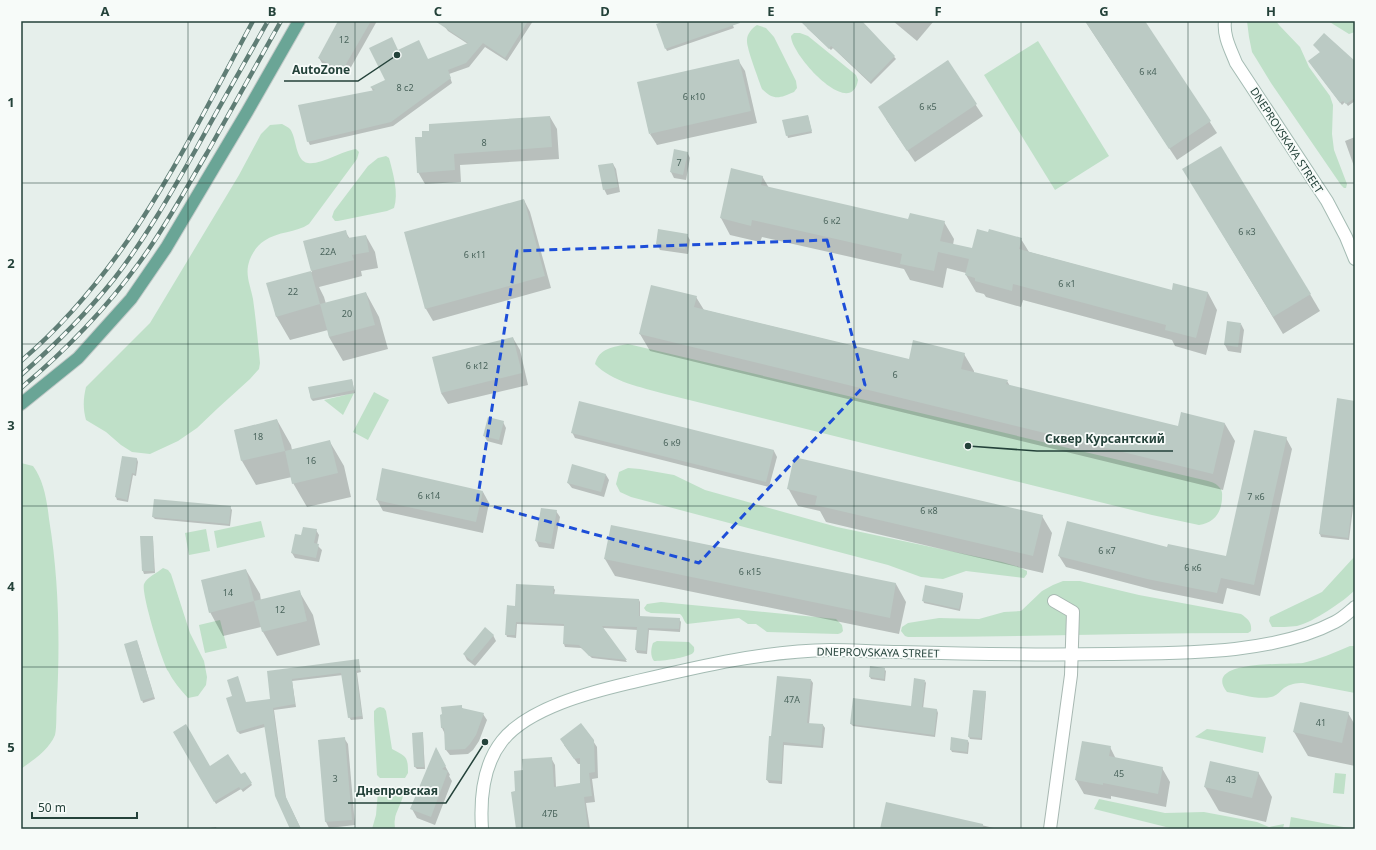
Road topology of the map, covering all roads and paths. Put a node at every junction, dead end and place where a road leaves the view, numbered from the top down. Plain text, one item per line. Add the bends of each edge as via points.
1 (299, 21) edge
2 (1225, 21) edge
3 (1355, 259) edge
4 (21, 404) edge
5 (1054, 601) dead end
6 (1355, 607) edge
7 (1072, 655) junction
8 (482, 829) edge
9 (1050, 829) edge

1 - 4 main road via 166,248 131,299 78,358
2 - 3 main road, DNEPROVSKAYA STREET via 1228,44 1236,63 1327,201
5 - 7 main road via 1073,612
6 - 7 main road, DNEPROVSKAYA STREET via 1336,621 1320,628 1261,646 1212,651
7 - 8 main road, DNEPROVSKAYA STREET via 830,650 738,658 610,688 538,714 504,739 487,768 482,794
7 - 9 main road

